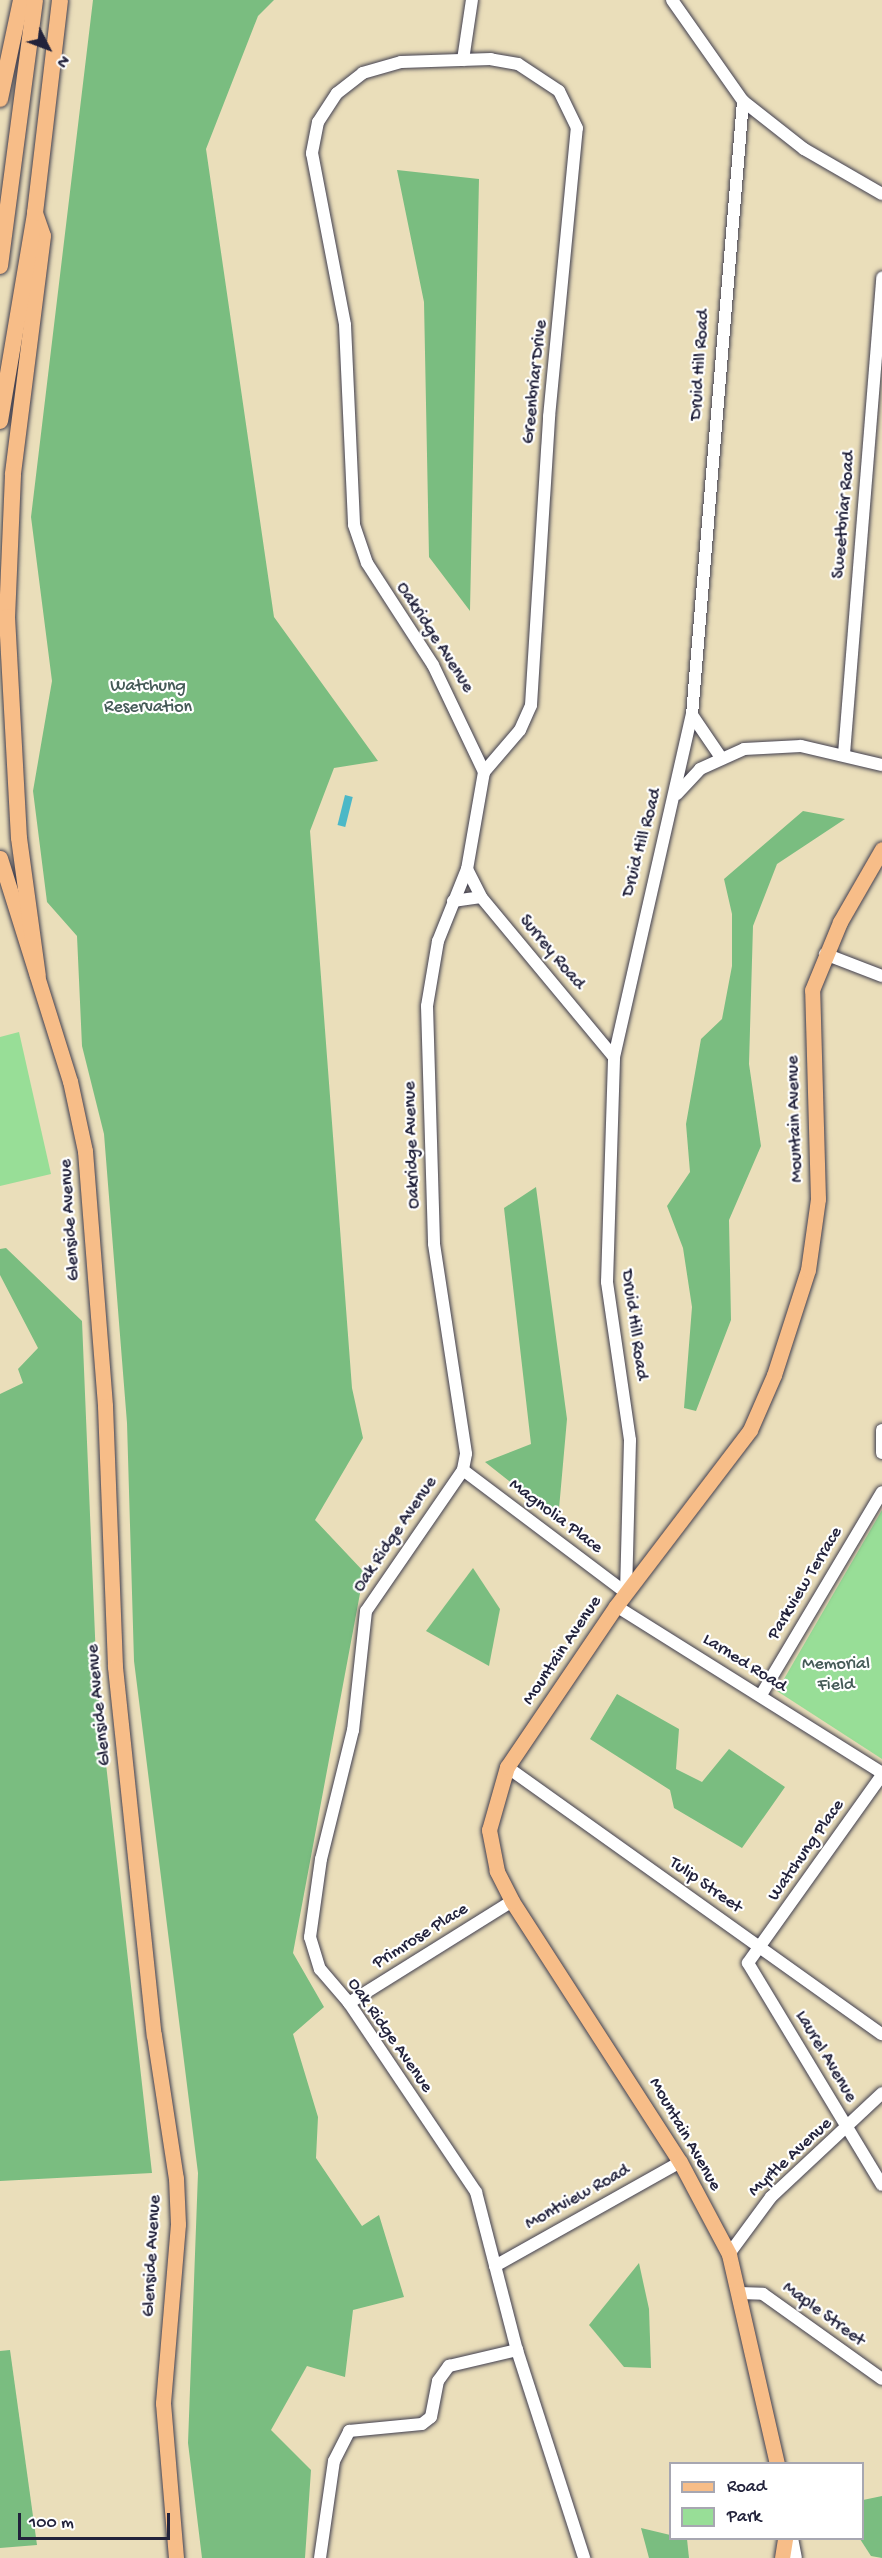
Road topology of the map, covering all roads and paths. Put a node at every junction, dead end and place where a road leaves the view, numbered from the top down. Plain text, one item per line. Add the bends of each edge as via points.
1 (21, 0) edge
2 (35, 0) edge
3 (60, 0) edge
4 (472, 0) edge
5 (672, 0) edge
6 (463, 60) junction
7 (0, 99) edge
8 (743, 101) junction
9 (882, 194) edge
10 (35, 213) junction
11 (0, 266) edge
12 (882, 278) edge
13 (0, 421) edge
14 (692, 715) junction
15 (844, 754) junction
16 (720, 756) junction
17 (882, 765) edge
18 (484, 772) junction
19 (674, 798) junction
20 (882, 849) edge
21 (0, 858) edge
22 (466, 869) junction
23 (481, 897) junction
24 (453, 901) junction
25 (825, 954) junction
26 (38, 976) junction
27 (882, 976) edge
28 (614, 1057) junction
29 (882, 1430) edge
30 (882, 1453) edge
31 (463, 1470) junction
32 (882, 1492) edge
33 (626, 1593) junction
34 (616, 1606) junction
35 (760, 1695) junction
36 (507, 1767) junction
37 (882, 1774) edge
38 (512, 1901) junction
39 (760, 1947) junction
40 (349, 2003) junction
41 (882, 2034) edge
42 (882, 2092) edge
43 (848, 2129) junction
44 (680, 2162) junction
45 (882, 2186) edge
46 (729, 2254) junction
47 (495, 2266) junction
48 (738, 2293) junction
49 (518, 2349) junction
50 (882, 2379) edge
51 (777, 2462) edge
52 (785, 2540) edge
53 (792, 2540) edge
54 (176, 2558) edge
55 (320, 2558) edge
56 (584, 2558) edge
57 (782, 2558) edge
58 (796, 2558) edge

1 - 7 highway
2 - 11 highway
3 - 10 highway
4 - 6 street
5 - 8 street
6 - 18 street, Greenbriar Drive via 502,60 535,71 566,99 578,141 549,417 531,705 520,730
6 - 18 street, Oakridge Avenue via 385,64 355,78 325,109 312,153 345,324 354,525 371,572 434,665
8 - 9 street via 804,149
8 - 14 street, Druid Hill Road
10 - 13 highway
10 - 26 highway via 43,236 13,475 7,627 19,838
12 - 15 street, Sweetbriar Road
14 - 16 street
14 - 19 street, Druid Hill Road
15 - 16 street via 772,745
15 - 17 street
16 - 19 street
18 - 22 street, Oakridge Avenue
19 - 28 street, Druid Hill Road via 639,929
20 - 25 main road, Mountain Avenue
21 - 26 main road, Glenside Avenue
22 - 23 street, Surrey Road
22 - 24 street, Oakridge Avenue
23 - 24 street
23 - 28 street, Surrey Road
24 - 31 street, Oakridge Avenue via 430,971 427,1006 434,1244 464,1420
25 - 27 street
25 - 33 main road, Mountain Avenue via 810,1001 818,1199 797,1304 750,1430
26 - 54 main road, Glenside Avenue via 86,1151 105,1406 115,1667 154,2035 176,2178 178,2224 163,2403
28 - 33 street, Druid Hill Road via 607,1282 629,1431
29 - 30 street
31 - 33 street, Magnolia Place
31 - 40 street, Oak Ridge Avenue via 376,1592 361,1631 353,1730 321,1859 310,1937 320,1969
32 - 35 street, Parkview Terrace
33 - 34 main road, Mountain Avenue
34 - 35 street, Larned Road
34 - 36 main road, Mountain Avenue
35 - 37 street, Larned Road
36 - 38 main road, Mountain Avenue via 489,1830 497,1871
36 - 39 street, Tulip Street
37 - 39 street, Watchung Place
38 - 40 street, Primrose Place
38 - 44 main road, Mountain Avenue
39 - 41 street, Tulip Street
39 - 43 street, Laurel Avenue via 748,1964
40 - 47 street, Oak Ridge Avenue via 467,2173
42 - 43 street, Myrtle Avenue
43 - 45 street, Laurel Avenue
43 - 46 street, Myrtle Avenue via 771,2197
44 - 46 main road, Mountain Avenue
44 - 47 street, Montview Road
46 - 48 main road, Mountain Avenue
47 - 49 street, Oak Ridge Avenue
48 - 50 street, Maple Street via 763,2294
48 - 51 main road, Mountain Avenue
49 - 55 street via 449,2366 438,2381 431,2417 422,2424 409,2429 364,2426 349,2431 334,2461
49 - 56 street, Oak Ridge Avenue
52 - 57 main road
53 - 58 street

